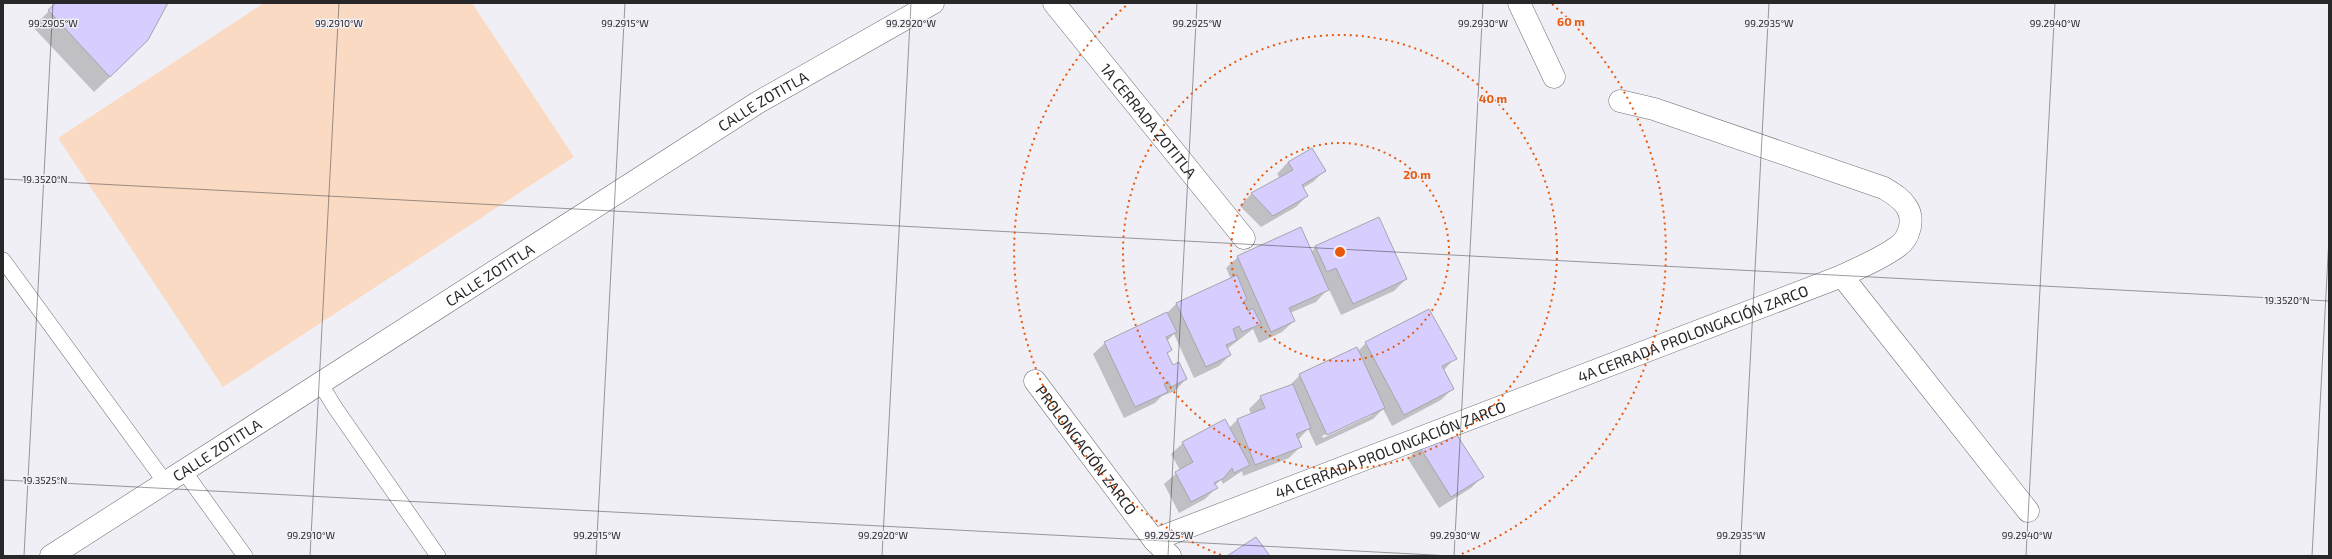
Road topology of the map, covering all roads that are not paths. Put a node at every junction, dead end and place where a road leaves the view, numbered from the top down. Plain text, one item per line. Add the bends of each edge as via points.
1 (933, 3) edge
2 (1054, 3) edge
3 (1519, 3) edge
4 (1554, 77) dead end
5 (1620, 101) dead end
6 (1244, 238) dead end
7 (3, 260) edge
8 (1842, 276) junction
9 (1035, 381) dead end
10 (322, 385) junction
11 (183, 470) junction
12 (165, 482) junction
13 (2028, 511) dead end
14 (1154, 540) junction
15 (51, 556) edge
16 (245, 556) edge
17 (438, 556) edge
18 (1170, 556) edge

1 - 10 street, CALLE ZOTITLA via 757,103
2 - 6 street, 1A CERRADA ZOTITLA
3 - 4 street
5 - 8 street, 4A CERRADA PROLONGACIÓN ZARCO via 1654,109 1877,186 1899,198 1910,214 1909,233 1904,241 1898,247
7 - 12 lane
8 - 13 street
8 - 14 street, 4A CERRADA PROLONGACIÓN ZARCO
9 - 14 street, PROLONGACIÓN ZARCO
10 - 11 street, CALLE ZOTITLA
10 - 17 lane via 336,410
11 - 12 street, CALLE ZOTITLA
11 - 16 lane
12 - 15 street, CALLE ZOTITLA
14 - 18 street, PROLONGACIÓN ZARCO

